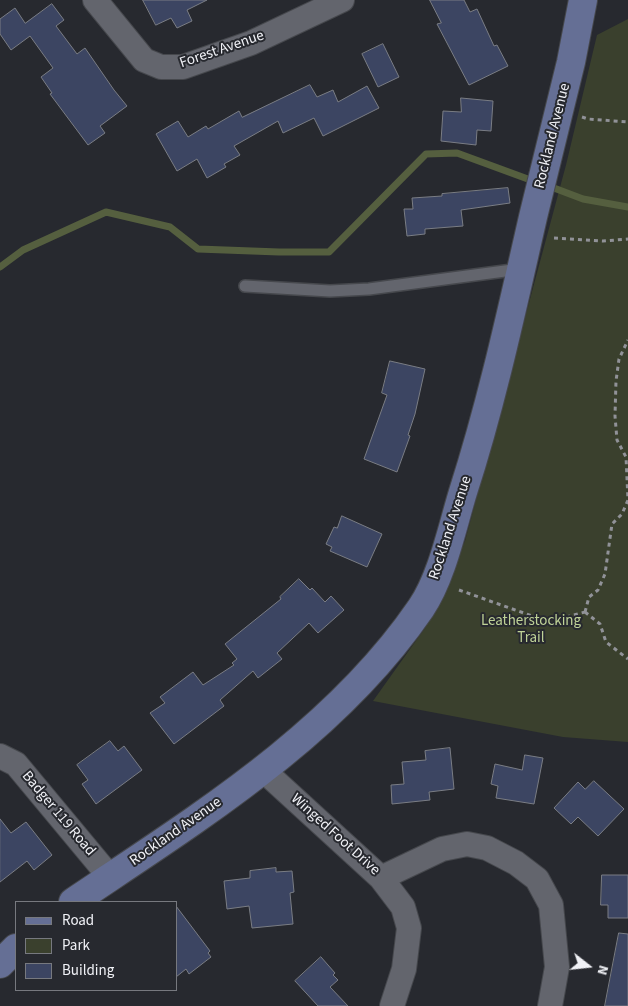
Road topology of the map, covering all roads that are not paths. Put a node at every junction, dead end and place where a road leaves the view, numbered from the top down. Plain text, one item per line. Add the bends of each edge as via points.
1 (95, 0) edge
2 (342, 0) edge
3 (583, 0) edge
4 (522, 269) junction
5 (245, 286) dead end
6 (0, 756) edge
7 (263, 770) junction
8 (110, 877) junction
9 (381, 878) junction
10 (75, 901) edge
11 (15, 949) edge
12 (0, 964) edge
13 (392, 1006) edge
14 (550, 1006) edge

1 - 2 street, Forest Avenue via 144,60 161,66 183,67 251,43
3 - 4 street, Rockland Avenue
4 - 5 lane via 368,289 330,291
4 - 7 street, Rockland Avenue via 482,434 434,581 422,605 397,640 348,696
6 - 8 street, Badger 119 Road via 16,764
7 - 8 street, Rockland Avenue
7 - 9 street, Winged Foot Drive
8 - 10 street, Rockland Avenue
9 - 13 street via 404,907 409,928 404,969
9 - 14 street, Winged Foot Drive via 442,849 467,844 487,848 516,863 536,879 551,905 557,967
11 - 12 street

